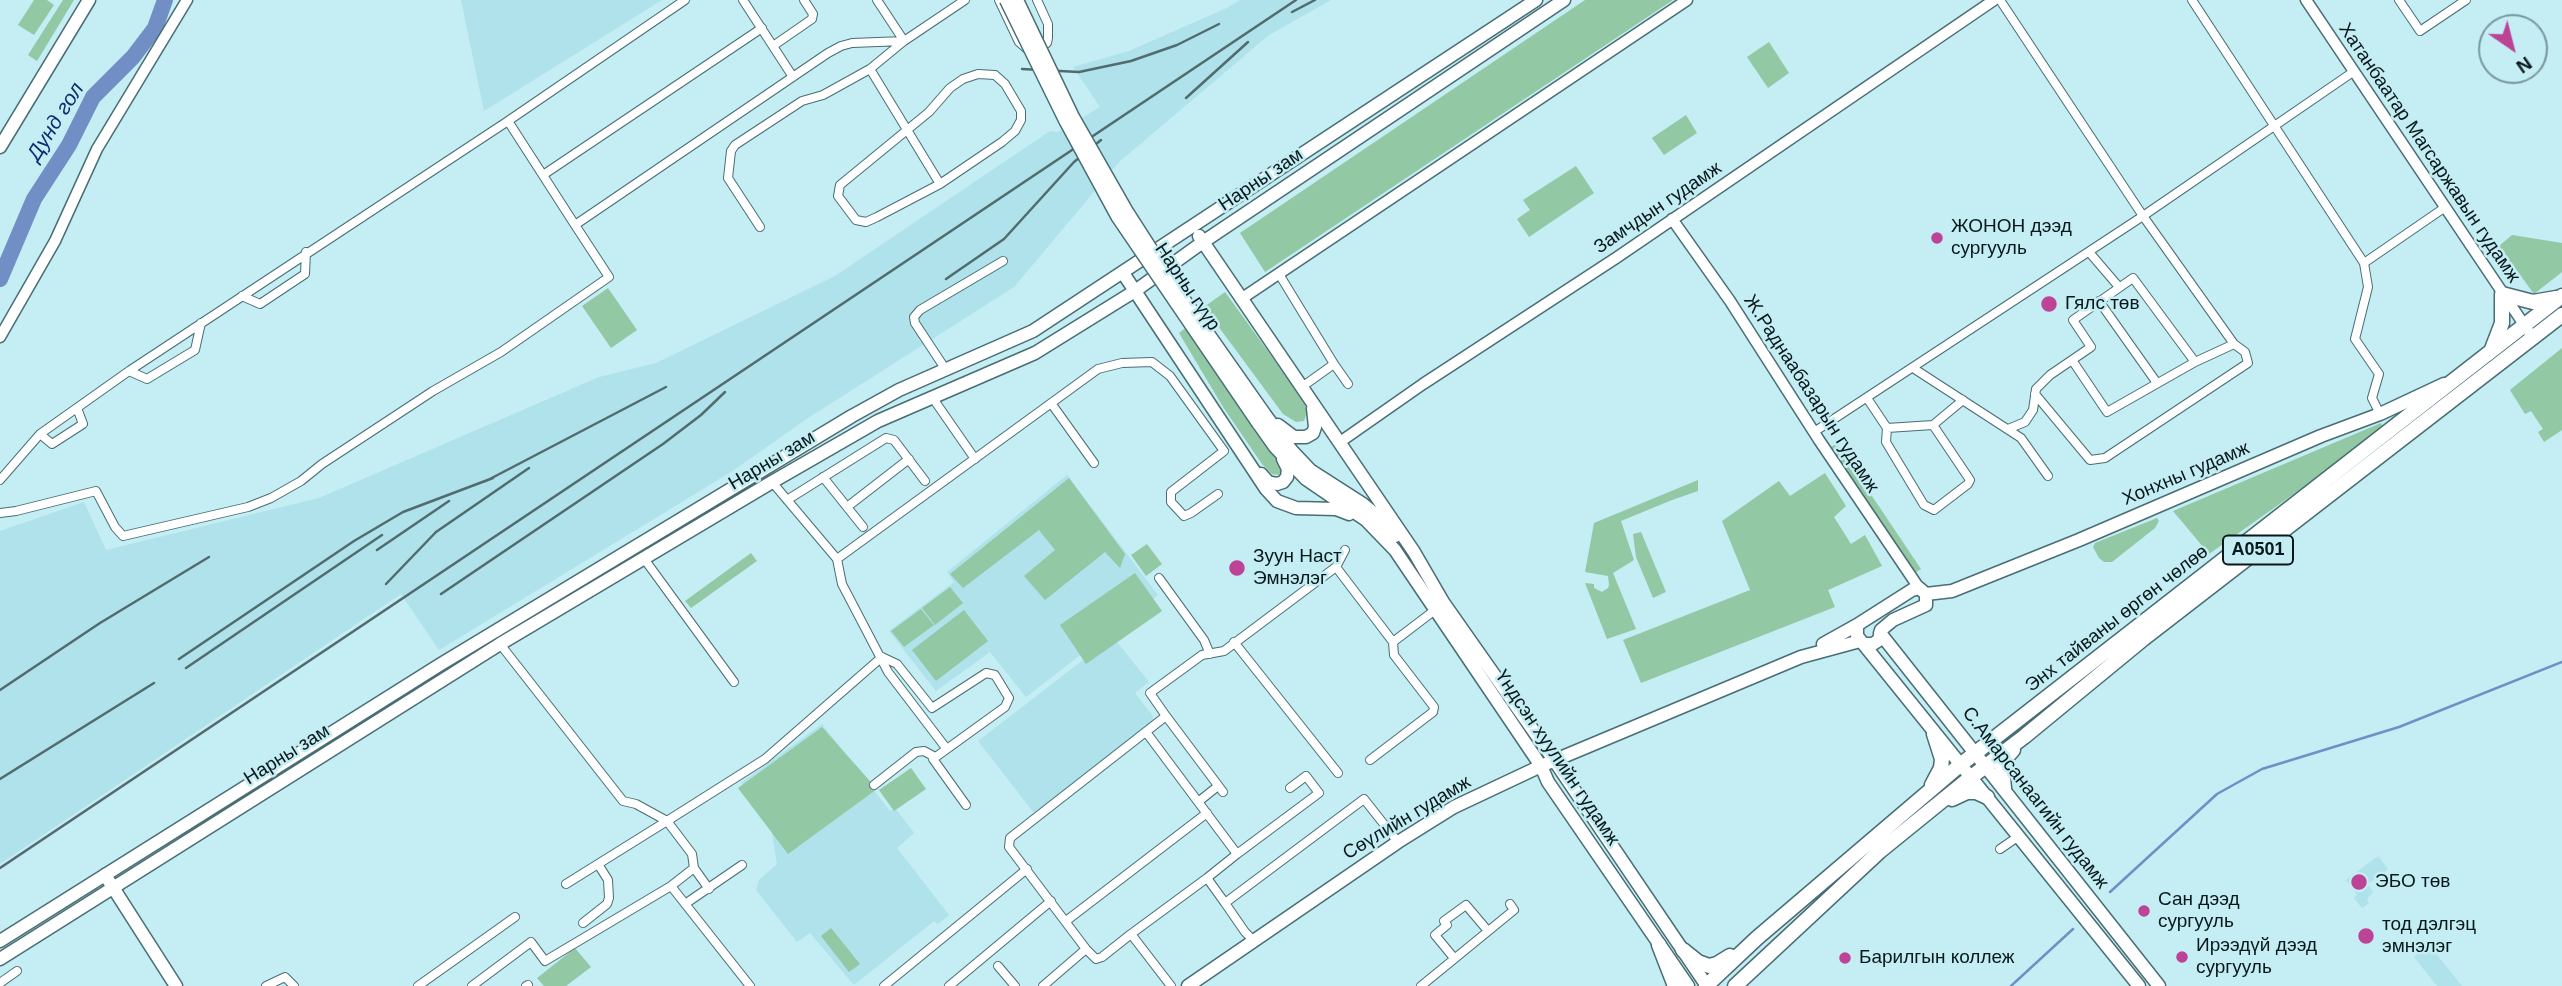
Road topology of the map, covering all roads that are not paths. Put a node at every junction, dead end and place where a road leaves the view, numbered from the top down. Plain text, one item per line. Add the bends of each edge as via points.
1 (89, 0) edge
2 (187, 0) edge
3 (685, 0) edge
4 (743, 0) edge
5 (804, 0) edge
6 (877, 0) edge
7 (965, 0) edge
8 (999, 0) edge
9 (1006, 0) edge
10 (1017, 0) edge
11 (1037, 0) edge
12 (1536, 0) edge
13 (1564, 0) edge
14 (1687, 0) edge
15 (1994, 0) edge
16 (2000, 0) edge
17 (2192, 0) edge
18 (2306, 0) edge
19 (2399, 0) edge
20 (2466, 0) edge
21 (762, 29) junction
22 (904, 41) junction
23 (773, 46) junction
24 (870, 69) junction
25 (2353, 72) junction
26 (793, 77) junction
27 (508, 121) junction
28 (2276, 125) junction
29 (908, 131) junction
30 (0, 147) edge
31 (543, 175) junction
32 (940, 184) junction
33 (2444, 208) junction
34 (2143, 216) junction
35 (1672, 219) junction
36 (575, 225) junction
37 (760, 227) dead end
38 (1193, 227) junction
39 (1203, 242) junction
40 (2089, 252) junction
41 (306, 253) junction
42 (1003, 261) dead end
43 (2364, 263) junction
44 (1123, 273) junction
45 (1279, 274) junction
46 (2119, 287) junction
47 (1135, 291) junction
48 (2502, 294) junction
49 (242, 296) junction
50 (2562, 296) edge
51 (1241, 299) junction
52 (2099, 302) junction
53 (2562, 315) edge
54 (201, 323) junction
55 (2528, 332) junction
56 (0, 337) edge
57 (2234, 344) junction
58 (2491, 352) junction
59 (2072, 360) junction
60 (2195, 362) junction
61 (1335, 364) junction
62 (1913, 368) junction
63 (946, 370) junction
64 (129, 371) junction
65 (2456, 378) junction
66 (2157, 383) junction
67 (1306, 384) dead end
68 (1348, 384) dead end
69 (2035, 394) junction
70 (932, 397) junction
71 (1310, 398) junction
72 (1867, 398) junction
73 (1963, 400) junction
74 (1051, 403) junction
75 (77, 408) junction
76 (2379, 414) junction
77 (1262, 420) junction
78 (1933, 425) junction
79 (1886, 428) junction
80 (2008, 429) junction
81 (1814, 432) junction
82 (40, 434) junction
83 (1339, 442) junction
84 (1230, 447) junction
85 (1275, 447) junction
86 (909, 459) junction
87 (975, 459) junction
88 (1246, 459) junction
89 (1094, 463) dead end
90 (753, 475) junction
91 (823, 477) junction
92 (2048, 477) dead end
93 (0, 480) edge
94 (925, 481) dead end
95 (772, 482) junction
96 (1218, 494) dead end
97 (787, 500) junction
98 (736, 504) junction
99 (847, 507) junction
100 (0, 513) edge
101 (1366, 520) junction
102 (863, 527) dead end
103 (1395, 550) joint
104 (1345, 551) dead end
105 (837, 559) junction
106 (645, 560) junction
107 (1336, 567) junction
108 (1422, 568) junction
109 (1159, 578) dead end
110 (1923, 591) junction
111 (1435, 610) junction
112 (1857, 625) junction
113 (1880, 633) junction
114 (1234, 642) junction
115 (1393, 642) junction
116 (1863, 643) junction
117 (500, 644) junction
118 (1210, 654) junction
119 (882, 657) junction
120 (1801, 657) junction
121 (415, 680) junction
122 (734, 682) dead end
123 (397, 708) junction
124 (1166, 716) junction
125 (1146, 732) junction
126 (1934, 734) junction
127 (2025, 736) junction
128 (946, 748) junction
129 (1976, 754) junction
130 (935, 757) junction
131 (1370, 760) dead end
132 (1555, 760) junction
133 (1959, 765) junction
134 (1541, 766) junction
135 (1985, 766) junction
136 (1338, 773) dead end
137 (1970, 778) junction
138 (874, 785) dead end
139 (1290, 788) dead end
140 (2004, 788) junction
141 (1927, 793) junction
142 (1986, 797) junction
143 (1198, 802) junction
144 (966, 805) dead end
145 (1207, 813) junction
146 (667, 821) junction
147 (1913, 825) junction
148 (2019, 835) junction
149 (1398, 842) junction
150 (2000, 849) dead end
151 (1237, 854) junction
152 (598, 864) junction
153 (742, 865) dead end
154 (694, 868) junction
155 (1027, 869) junction
156 (105, 875) junction
157 (1207, 878) junction
158 (566, 884) dead end
159 (671, 886) junction
160 (113, 887) junction
161 (709, 889) junction
162 (1051, 901) junction
163 (1225, 903) junction
164 (685, 904) junction
165 (1510, 904) dead end
166 (515, 917) dead end
167 (1066, 921) junction
168 (583, 923) dead end
169 (1488, 931) junction
170 (1131, 934) junction
171 (1757, 938) junction
172 (1253, 940) junction
173 (0, 941) edge
174 (1659, 945) junction
175 (1086, 949) junction
176 (1683, 950) junction
177 (1454, 958) junction
178 (0, 959) edge
179 (998, 966) dead end
180 (17, 971) dead end
181 (1203, 982) edge
182 (0, 983) edge
183 (1740, 983) edge
184 (176, 986) edge
185 (266, 986) edge
186 (294, 986) edge
187 (418, 986) edge
188 (472, 986) edge
189 (750, 986) edge
190 (884, 986) edge
191 (949, 986) edge
192 (1015, 986) edge
193 (1043, 986) edge
194 (1171, 986) edge
195 (1188, 986) edge
196 (1421, 986) edge
197 (1675, 986) edge
198 (1688, 986) edge
199 (1707, 986) edge
200 (2139, 986) edge
201 (2159, 986) edge

1 - 30 main road
2 - 56 street via 97,149 55,241
3 - 27 street
4 - 21 street
5 - 23 street via 812,19
6 - 22 street
7 - 22 street
8 - 11 street via 1019,42 1034,50 1048,38 1048,24
9 - 77 main road, Нарны гүүр, bridge via 1117,216 1183,316
10 - 77 main road, Нарны гүүр, bridge via 1073,117 1126,211
12 - 38 main road, Нарны зам
13 - 39 main road, Нарны зам
14 - 45 street
15 - 35 street, Замчдын гудамж
16 - 34 street
17 - 28 street
18 - 25 street, Хатанбаатар Магсаржавын гудамж
19 - 20 street via 2420,31
21 - 23 street
21 - 31 street
22 - 24 street
22 - 26 street via 841,46
23 - 26 street
24 - 29 street
24 - 37 street via 823,95 802,101 733,148 728,178
25 - 28 street
25 - 33 street, Хатанбаатар Магсаржавын гудамж
26 - 36 street
27 - 31 street
27 - 41 street
28 - 34 street
28 - 43 street
29 - 32 street
29 - 32 street via 840,184 838,196 856,220 866,222
29 - 32 street via 950,88 978,74 995,75 1015,100 1021,120 1015,131
31 - 36 street
33 - 43 street
33 - 48 street, Хатанбаатар Магсаржавын гудамж
34 - 40 street
34 - 57 street
35 - 81 street, Ж.Раднаабазарын гудамж
35 - 83 street, Замчдын гудамж
36 - 100 street via 609,277 501,352 425,396 271,498 123,536 96,491
38 - 39 main road
38 - 44 main road, Нарны зам
39 - 47 main road, Нарны зам
39 - 51 main road
40 - 46 street
40 - 62 street
41 - 49 street
41 - 49 street via 305,274 260,304
42 - 63 street via 914,317
43 - 76 street via 2368,287 2355,338 2379,374 2372,398
44 - 47 main road
44 - 63 main road, Нарны зам via 1033,331
45 - 51 street
45 - 61 street
46 - 52 street
46 - 60 street via 2133,278
47 - 70 main road, Нарны зам via 1035,354
47 - 84 main road
48 - 50 highway via 2533,302
48 - 55 street, Хатанбаатар Магсаржавын гудамж
48 - 58 highway via 2502,323
49 - 54 street
50 - 55 highway, Энх тайваны өргөн чөлөө / A0501
51 - 71 main road
52 - 59 street via 2073,320 2091,347
52 - 66 street
53 - 55 highway, Энх тайваны өргөн чөлөө / A0501
54 - 64 street
54 - 64 street via 195,350 147,379
55 - 58 highway, Энх тайваны өргөн чөлөө / A0501
55 - 127 highway, Энх тайваны өргөн чөлөө / A0501
57 - 60 street
57 - 69 street via 2245,352 2248,363 2105,458 2090,460
58 - 65 highway, Энх тайваны өргөн чөлөө / A0501
59 - 66 street via 2107,412
59 - 69 street
60 - 66 street
61 - 67 street
61 - 68 street
62 - 72 street
62 - 73 street
63 - 90 main road, Нарны зам via 899,390
64 - 75 street
65 - 76 main road, Хонхны гудамж
65 - 129 highway, Энх тайваны өргөн чөлөө / A0501
69 - 80 street via 2030,417
70 - 87 street
70 - 95 main road, Нарны зам via 878,421
71 - 77 main road via 1316,420 1313,433 1306,437
71 - 83 main road
72 - 79 street
72 - 81 street
73 - 78 street
73 - 80 street
74 - 84 street via 1098,369 1152,362 1177,384
74 - 87 street
74 - 89 street
75 - 82 street
75 - 82 street via 83,424 52,444
76 - 110 main road, Хонхны гудамж via 1952,591
77 - 85 main road, Нарны гүүр
77 - 108 main road, Нарны гүүр via 1310,470 1381,519
78 - 79 street
78 - 79 street via 1970,480 1934,510 1924,505 1886,442
80 - 92 street via 2021,438
81 - 110 street, Ж.Раднаабазарын гудамж
82 - 93 street
83 - 108 main road
84 - 88 main road
84 - 96 street via 1170,496 1184,516
85 - 88 main road via 1288,468 1287,477 1277,484 1268,482
85 - 101 main road, Нарны гүүр via 1306,479
86 - 91 street via 894,439 886,438
86 - 94 street
86 - 99 street
87 - 105 street
88 - 101 main road via 1277,501 1296,508 1336,509
90 - 98 main road via 764,473 767,478
90 - 121 main road, Нарны зам
91 - 97 street
91 - 99 street
95 - 97 street
95 - 98 main road, Нарны зам
97 - 105 street
98 - 106 main road, Нарны зам
99 - 102 street
101 - 103 main road, Нарны гүүр
103 - 111 main road, Үндсэн хуулийн гудамж
104 - 107 street
105 - 119 street via 842,584
106 - 117 main road, Нарны зам
106 - 122 street
107 - 114 street
107 - 115 street
108 - 132 main road, Үндсэн хуулийн гудамж
109 - 118 street
110 - 112 main road via 1912,590
110 - 113 main road, Сөүлийн гудамж via 1926,605 1893,620
111 - 115 street
111 - 134 main road, Үндсэн хуулийн гудамж
112 - 116 main road
112 - 120 main road
113 - 116 main road, Сөүлийн гудамж via 1873,644
113 - 129 main road, С.Амарсанаагийн гудамж
114 - 118 street via 1224,651
114 - 136 street
115 - 131 street via 1394,655 1434,708
116 - 120 main road, Сөүлийн гудамж
116 - 126 main road, С.Амарсанаагийн гудамж
117 - 123 main road, Нарны зам
117 - 146 street via 623,801
118 - 124 street via 1202,655 1150,693
119 - 128 street via 888,672
119 - 128 street via 897,664 932,708 986,673 995,675 1008,703
119 - 146 street via 765,759
120 - 132 main road, Сөүлийн гудамж
121 - 123 main road via 386,708
121 - 156 main road, Нарны зам
123 - 160 main road, Нарны зам
124 - 125 street
124 - 143 street via 1220,789
125 - 143 street
125 - 155 street via 1010,838 1009,847
126 - 133 main road, С.Амарсанаагийн гудамж
126 - 141 highway via 1942,759
127 - 135 highway, Энх тайваны өргөн чөлөө / A0501
127 - 140 highway via 2006,758
128 - 130 street
129 - 133 highway, Энх тайваны өргөн чөлөө / A0501
129 - 135 main road, С.Амарсанаагийн гудамж
130 - 138 street via 916,752
130 - 144 street via 934,762
132 - 134 main road, Сөүлийн гудамж
132 - 176 main road, Үндсэн хуулийн гудамж
133 - 137 main road, С.Амарсанаагийн гудамж
133 - 141 highway, Энх тайваны өргөн чөлөө / A0501
134 - 149 main road, Сөүлийн гудамж via 1454,807
134 - 174 main road, Үндсэн хуулийн гудамж
135 - 137 highway, Энх тайваны өргөн чөлөө / A0501
135 - 140 main road, С.Амарсанаагийн гудамж
137 - 142 main road, С.Амарсанаагийн гудамж
137 - 147 highway, Энх тайваны өргөн чөлөө / A0501
139 - 151 street via 1307,776 1319,793
140 - 201 main road, С.Амарсанаагийн гудамж
141 - 171 highway, Энх тайваны өргөн чөлөө / A0501
142 - 147 highway via 1976,792 1959,794
142 - 148 main road, С.Амарсанаагийн гудамж
143 - 145 street
145 - 151 street
145 - 167 street
146 - 152 street
146 - 154 street via 692,854
147 - 183 highway, Энх тайваны өргөн чөлөө / A0501
148 - 150 street
148 - 200 main road, С.Амарсанаагийн гудамж
149 - 163 street via 1364,799
149 - 172 main road, Сөүлийн гудамж
151 - 157 street
152 - 158 street
152 - 168 street via 608,880 609,898
153 - 161 street
154 - 159 street
154 - 161 street
155 - 162 street
155 - 190 street
156 - 160 main road
156 - 173 main road, Нарны зам
157 - 163 street
157 - 170 street
159 - 164 street
159 - 188 street via 545,961 531,942
160 - 178 main road, Нарны зам
160 - 184 main road
161 - 164 street
162 - 167 street
162 - 191 street
163 - 172 street
164 - 189 street
165 - 169 street via 1514,910
166 - 187 street
167 - 175 street
169 - 177 street
169 - 177 street via 1466,905 1444,921 1447,925 1435,935
170 - 175 street via 1102,957 1096,959
170 - 194 street
171 - 176 highway via 1709,966
171 - 199 highway, Энх тайваны өргөн чөлөө / A0501
172 - 181 main road, Сөүлийн гудамж
174 - 197 highway
174 - 198 main road, Үндсэн хуулийн гудамж
175 - 193 street
176 - 199 main road, Үндсэн хуулийн гудамж
177 - 196 street
179 - 192 street
180 - 182 street
181 - 195 main road, Сөүлийн гудамж
185 - 186 street via 285,977

